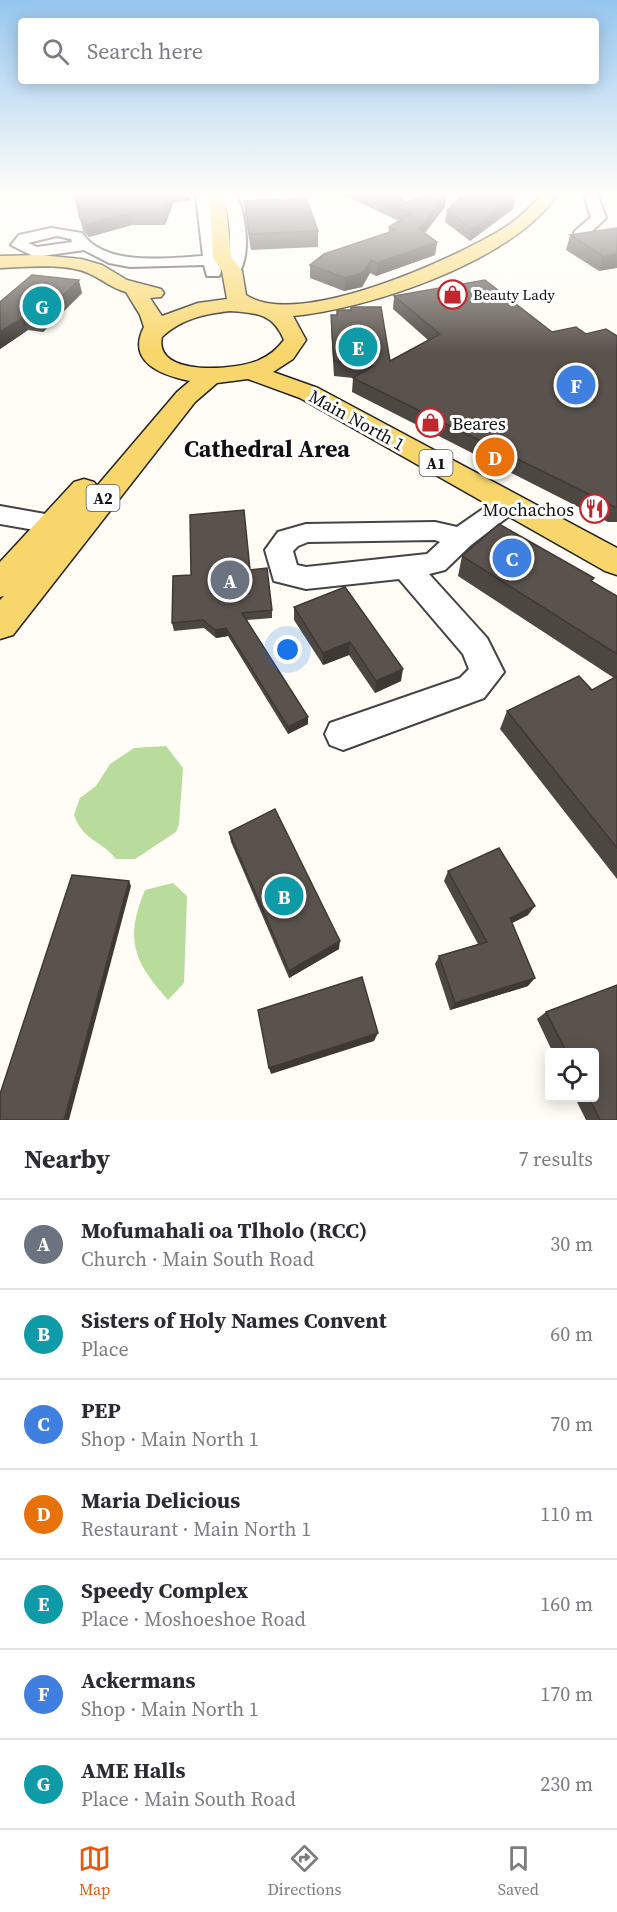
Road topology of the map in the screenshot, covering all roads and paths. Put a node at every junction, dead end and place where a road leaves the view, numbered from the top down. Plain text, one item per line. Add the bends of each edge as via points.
1 (90, 247) edge
2 (215, 247) edge
3 (219, 247) edge
4 (237, 247) edge
5 (486, 247) edge
6 (0, 262) edge
7 (219, 265) junction
8 (134, 289) junction
9 (332, 304) junction
10 (197, 306) junction
11 (248, 306) junction
12 (270, 312) junction
13 (150, 336) junction
14 (291, 343) junction
15 (176, 370) junction
16 (251, 372) junction
17 (211, 376) junction
18 (509, 503) junction
19 (0, 515) edge
20 (52, 524) junction
21 (461, 538) junction
22 (617, 546) edge
23 (617, 563) edge
24 (406, 568) junction
25 (0, 584) edge
26 (0, 625) edge
27 (343, 734) dead end

1 - 7 street via 101,256 126,263
2 - 7 street
3 - 7 main road
4 - 7 street via 236,263
5 - 9 main road via 427,274
6 - 8 main road via 81,265
7 - 10 main road via 214,288
7 - 11 main road via 236,298
8 - 10 main road
8 - 13 main road via 151,315 154,327
9 - 12 main road
9 - 14 main road
10 - 11 main road, A1
10 - 13 main road, A1 via 168,319
11 - 12 main road, A1
12 - 14 main road, A1 via 290,324
13 - 15 main road, A1 via 150,349 158,361
14 - 16 main road, A1 via 266,368
14 - 22 main road, Main North 1 / A1 via 326,388
15 - 17 main road, A1
15 - 20 main road, A2 via 168,396
16 - 17 main road, A1
16 - 18 main road, Main North 1 / A1 via 309,393
17 - 26 main road, A2 via 186,397
18 - 21 street
18 - 23 main road, Main North 1 / A1
19 - 20 street
20 - 25 main road, A2
21 - 24 street via 435,563
21 - 24 street via 435,531 306,534 288,539 279,550 284,573 306,578
24 - 27 street via 476,647 487,672 471,688

